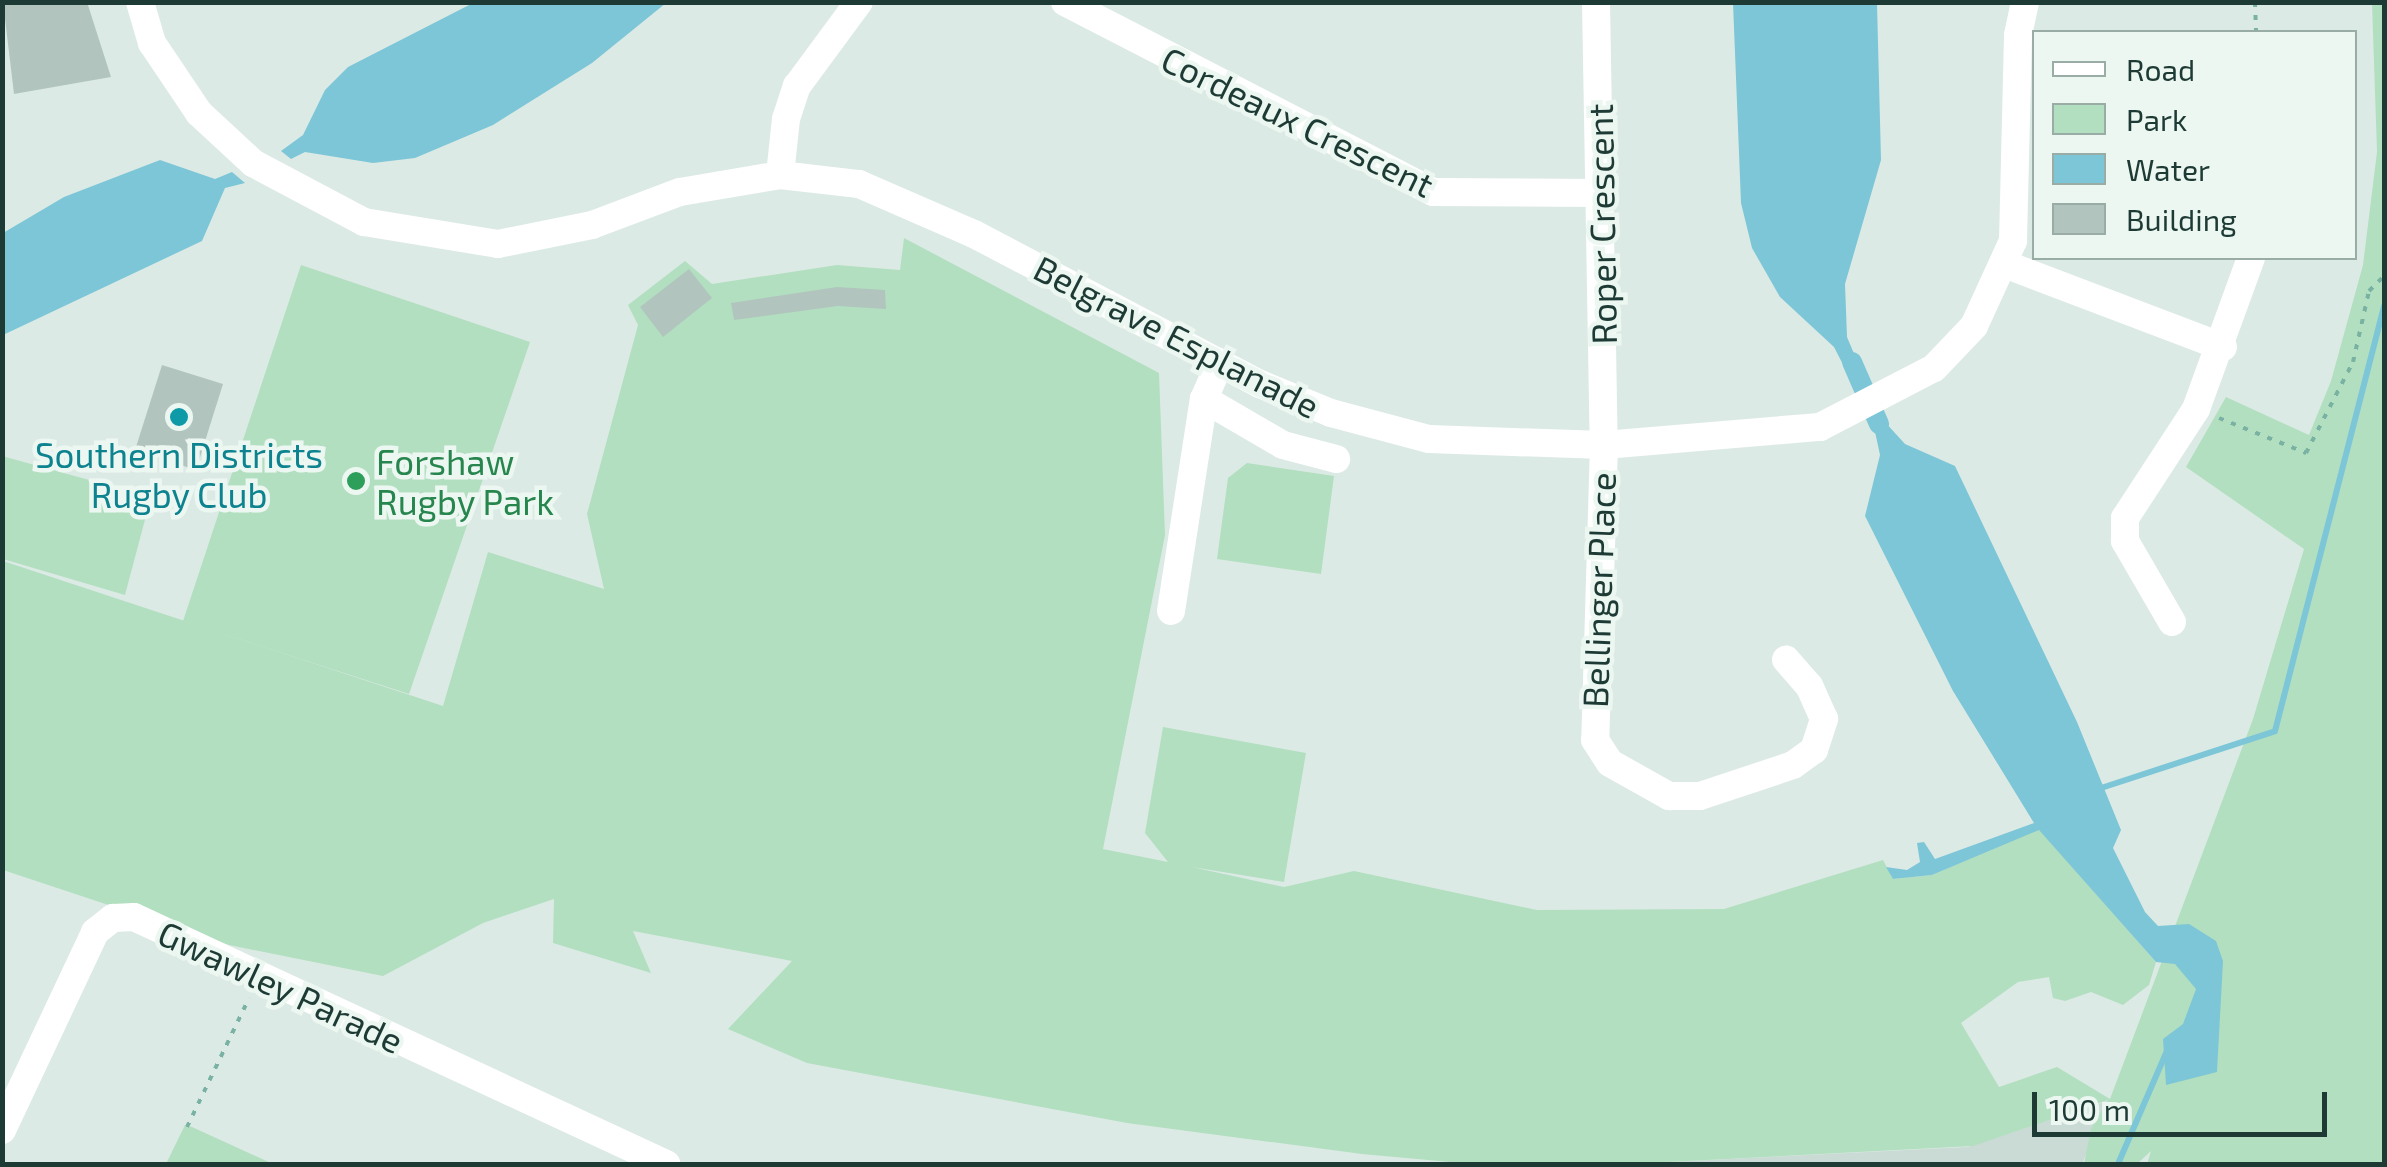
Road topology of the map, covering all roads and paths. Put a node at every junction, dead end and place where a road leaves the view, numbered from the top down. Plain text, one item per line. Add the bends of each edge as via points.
1 (140, 2) edge
2 (859, 2) edge
3 (1064, 2) edge
4 (1596, 2) edge
5 (2025, 2) edge
6 (2255, 2) edge
7 (2256, 30) edge
8 (780, 175) junction
9 (1602, 193) junction
10 (2250, 260) edge
11 (2006, 265) junction
12 (2384, 276) edge
13 (2223, 346) junction
14 (1220, 362) junction
15 (1204, 399) junction
16 (2196, 409) junction
17 (1604, 445) junction
18 (1336, 459) dead end
19 (1171, 611) dead end
20 (2172, 622) dead end
21 (1786, 660) dead end
22 (262, 977) junction
23 (188, 1127) dead end
24 (2, 1130) edge
25 (666, 1164) edge

1 - 8 street, Belgrave Esplanade via 152,43 199,114 253,163 364,222 498,244 592,225 680,192
2 - 8 street via 797,86
3 - 9 street, Cordeaux Crescent via 1433,192
4 - 9 street, Roper Crescent
5 - 11 street, Belgrave Esplanade via 2018,34 2013,241
6 - 7 path
8 - 14 street, Belgrave Esplanade via 858,184 896,197
9 - 17 street, Roper Crescent
10 - 13 street
11 - 13 street
11 - 17 street, Belgrave Esplanade via 1974,326 1934,368 1820,427
12 - 16 path via 2369,291 2353,362 2306,453
13 - 16 street
14 - 15 street
14 - 17 street, Belgrave Esplanade via 1331,413 1429,439
15 - 18 street via 1284,445
15 - 19 street
16 - 20 street via 2122,529
17 - 21 street, Bellinger Place via 1593,729 1610,763 1654,790 1684,797 1806,759 1823,730 1822,706
22 - 23 path
22 - 24 street, Gwawley Parade via 134,918 113,918 95,932
22 - 25 street, Gwawley Parade

